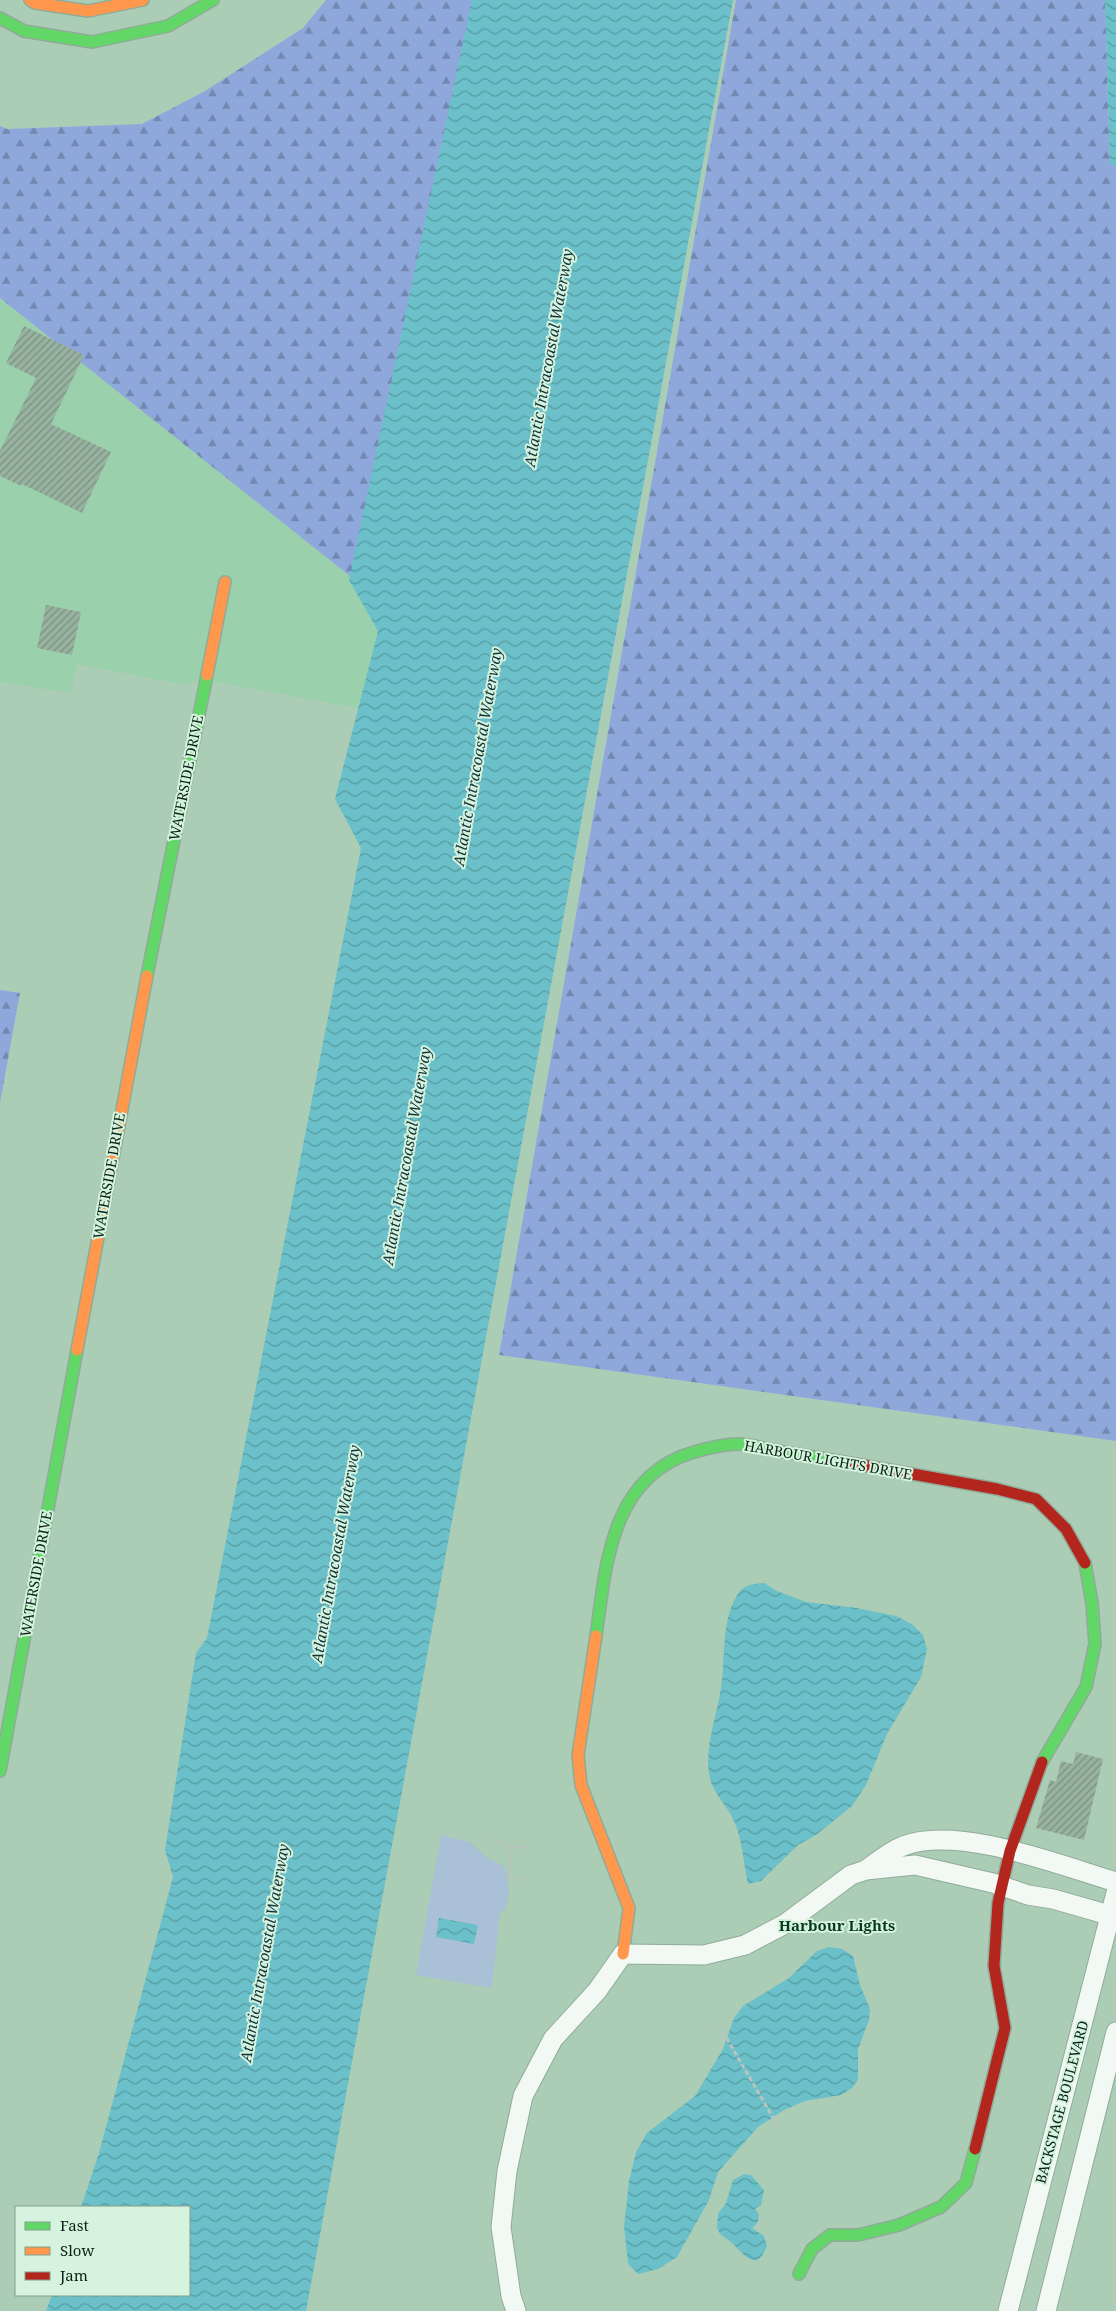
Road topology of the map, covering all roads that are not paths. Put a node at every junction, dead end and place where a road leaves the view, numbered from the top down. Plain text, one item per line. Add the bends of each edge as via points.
1 (30, 0) edge
2 (143, 0) edge
3 (213, 0) edge
4 (0, 18) edge
5 (225, 582) dead end
6 (0, 1771) edge
7 (1010, 1851) junction
8 (866, 1870) junction
9 (1116, 1882) edge
10 (1002, 1886) junction
11 (1116, 1893) edge
12 (1113, 1916) edge
13 (623, 1954) junction
14 (1116, 2032) edge
15 (799, 2274) dead end
16 (516, 2311) edge
17 (1008, 2311) edge
18 (1046, 2311) edge

1 - 2 main road via 88,11
3 - 4 main road via 168,26 92,42 24,31
5 - 6 main road, WATERSIDE DRIVE via 125,1086
7 - 8 street via 987,1844 920,1842 889,1853
7 - 9 street
7 - 10 main road, HARBOUR LIGHTS DRIVE
7 - 13 main road, HARBOUR LIGHTS DRIVE via 1039,1766 1086,1687 1095,1644 1086,1566 1066,1529 1036,1499 997,1488 739,1444 703,1447 668,1462 643,1481 628,1501 609,1550 578,1755 581,1784 629,1908
8 - 10 street via 916,1865
8 - 13 street via 851,1875 784,1924 745,1945 704,1955
10 - 12 street
10 - 15 main road, HARBOUR LIGHTS DRIVE via 994,1966 1005,2028 966,2183 940,2207 899,2225 858,2235 830,2235 812,2248
11 - 12 street, BACKSTAGE BOULEVARD
12 - 17 street, BACKSTAGE BOULEVARD
13 - 16 street, HARBOUR LIGHTS DRIVE via 597,1991 553,2039 523,2096 507,2171 501,2227
14 - 18 street

